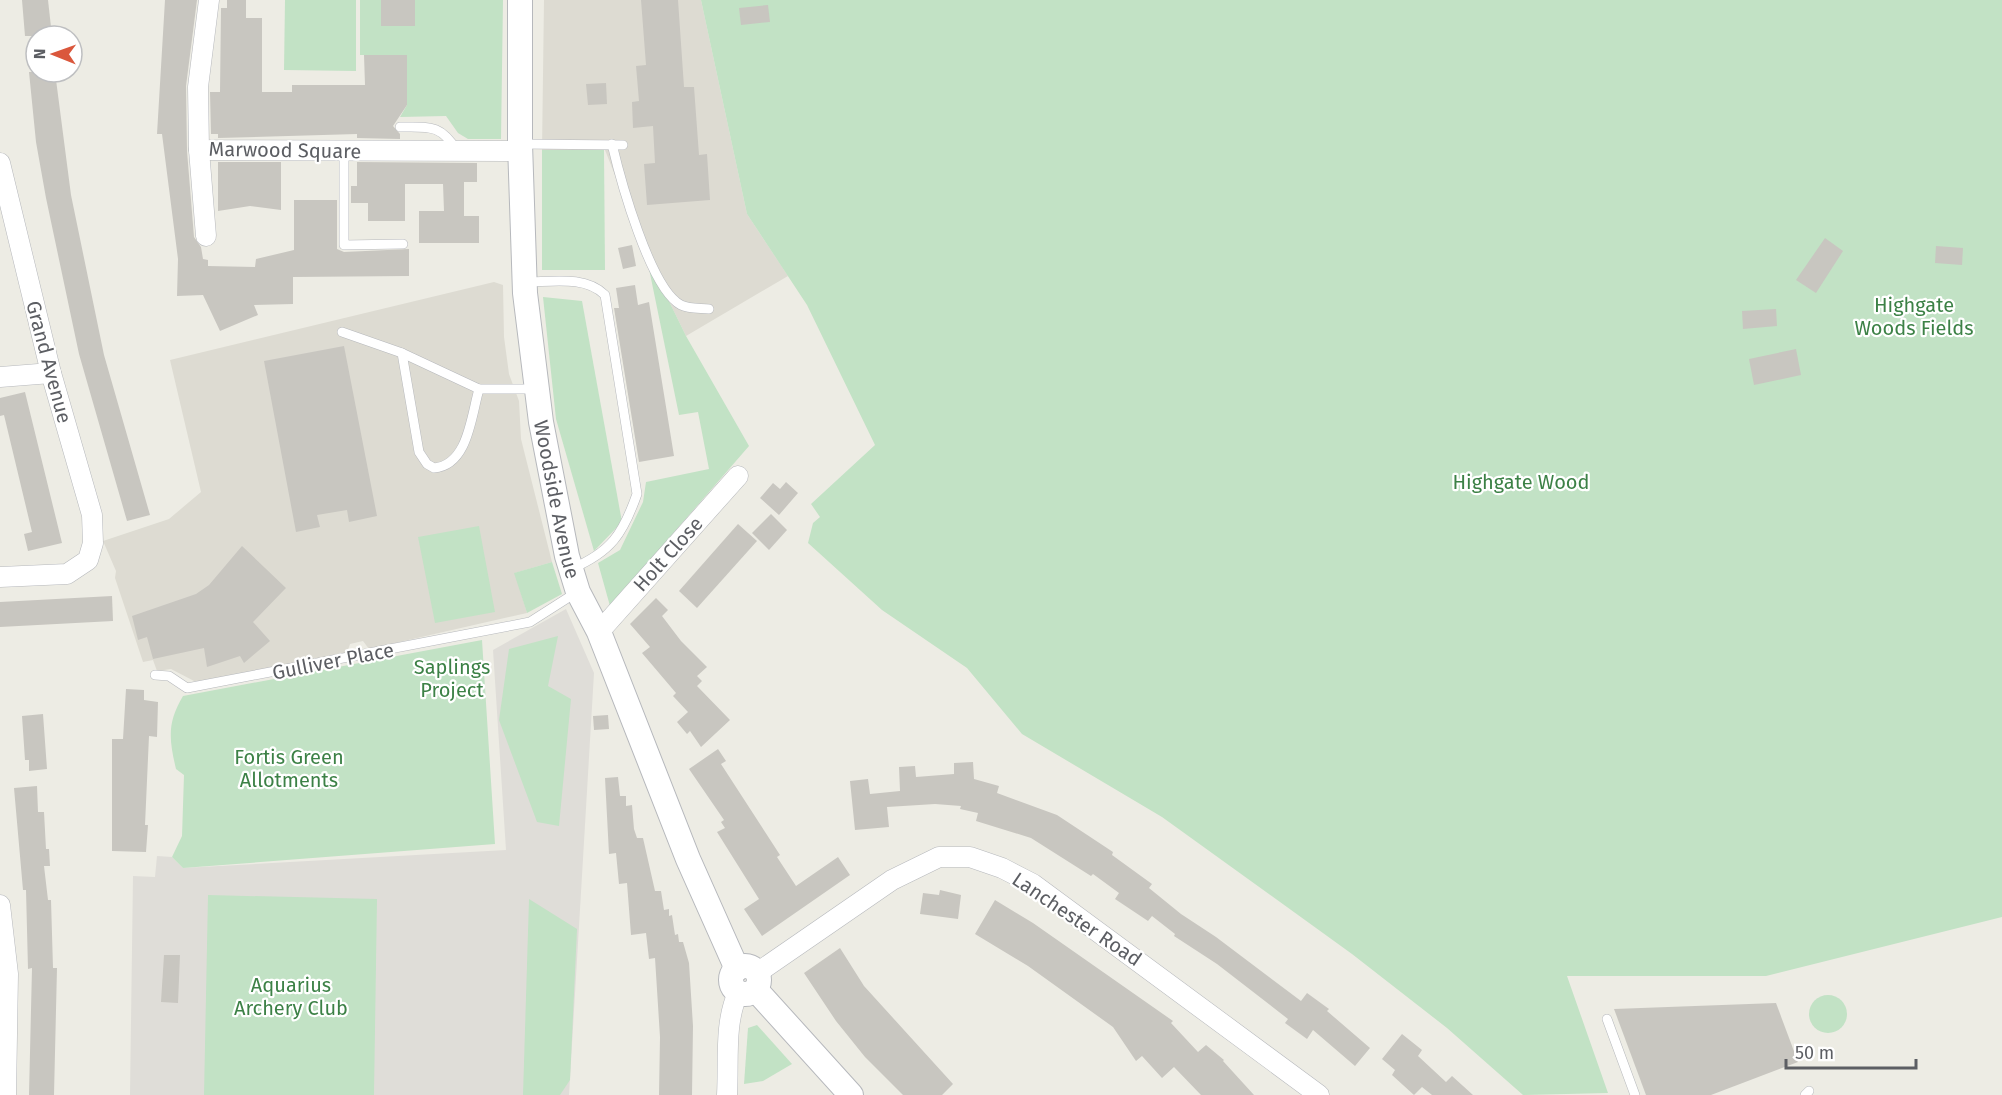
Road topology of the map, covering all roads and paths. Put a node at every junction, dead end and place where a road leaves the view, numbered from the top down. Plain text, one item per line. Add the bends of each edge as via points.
1 (209, 0) edge
2 (520, 0) edge
3 (400, 127) dead end
4 (612, 144) junction
5 (624, 145) dead end
6 (521, 148) junction
7 (199, 150) junction
8 (344, 151) junction
9 (457, 151) junction
10 (1, 174) edge
11 (206, 236) dead end
12 (402, 244) dead end
13 (525, 282) junction
14 (709, 309) dead end
15 (342, 332) dead end
16 (402, 353) junction
17 (51, 373) junction
18 (0, 377) edge
19 (479, 389) junction
20 (537, 389) junction
21 (738, 476) dead end
22 (571, 569) junction
23 (0, 577) edge
24 (578, 592) junction
25 (599, 632) junction
26 (155, 675) dead end
27 (0, 905) edge
28 (4, 974) edge
29 (747, 981) junction
30 (1607, 1019) dead end
31 (6, 1095) edge
32 (727, 1095) edge
33 (851, 1095) edge
34 (1319, 1095) edge
35 (1635, 1095) edge

1 - 7 street, Marwood Square via 198,87
2 - 6 street, Woodside Avenue
3 - 9 lane via 432,127 448,136
4 - 5 lane
4 - 6 lane
4 - 14 lane via 640,236 656,271 681,305
6 - 9 street, Marwood Square
6 - 13 street, Woodside Avenue
7 - 8 street, Marwood Square
7 - 11 street
8 - 9 street, Marwood Square
8 - 12 lane via 344,244
10 - 17 street, Grand Avenue
13 - 20 street, Woodside Avenue
13 - 22 lane via 583,282 596,286 604,295 638,495 613,542 596,558
15 - 16 lane
16 - 19 lane
16 - 19 lane via 419,452 434,468 452,463 460,453
17 - 18 street
17 - 23 street, Grand Avenue via 92,514 93,543 88,560 67,574
19 - 20 lane
20 - 22 street, Woodside Avenue
21 - 25 street, Holt Close
22 - 24 street, Woodside Avenue
24 - 25 street, Woodside Avenue
24 - 26 lane, Gulliver Place via 530,622 435,642 198,687 188,688 169,676
25 - 29 street, Woodside Avenue via 688,859
27 - 28 street
28 - 31 street
29 - 32 street via 733,1003
29 - 33 street, Woodside Avenue
29 - 34 street, Lanchester Road via 892,880 939,856 970,857 1033,884
30 - 35 lane

